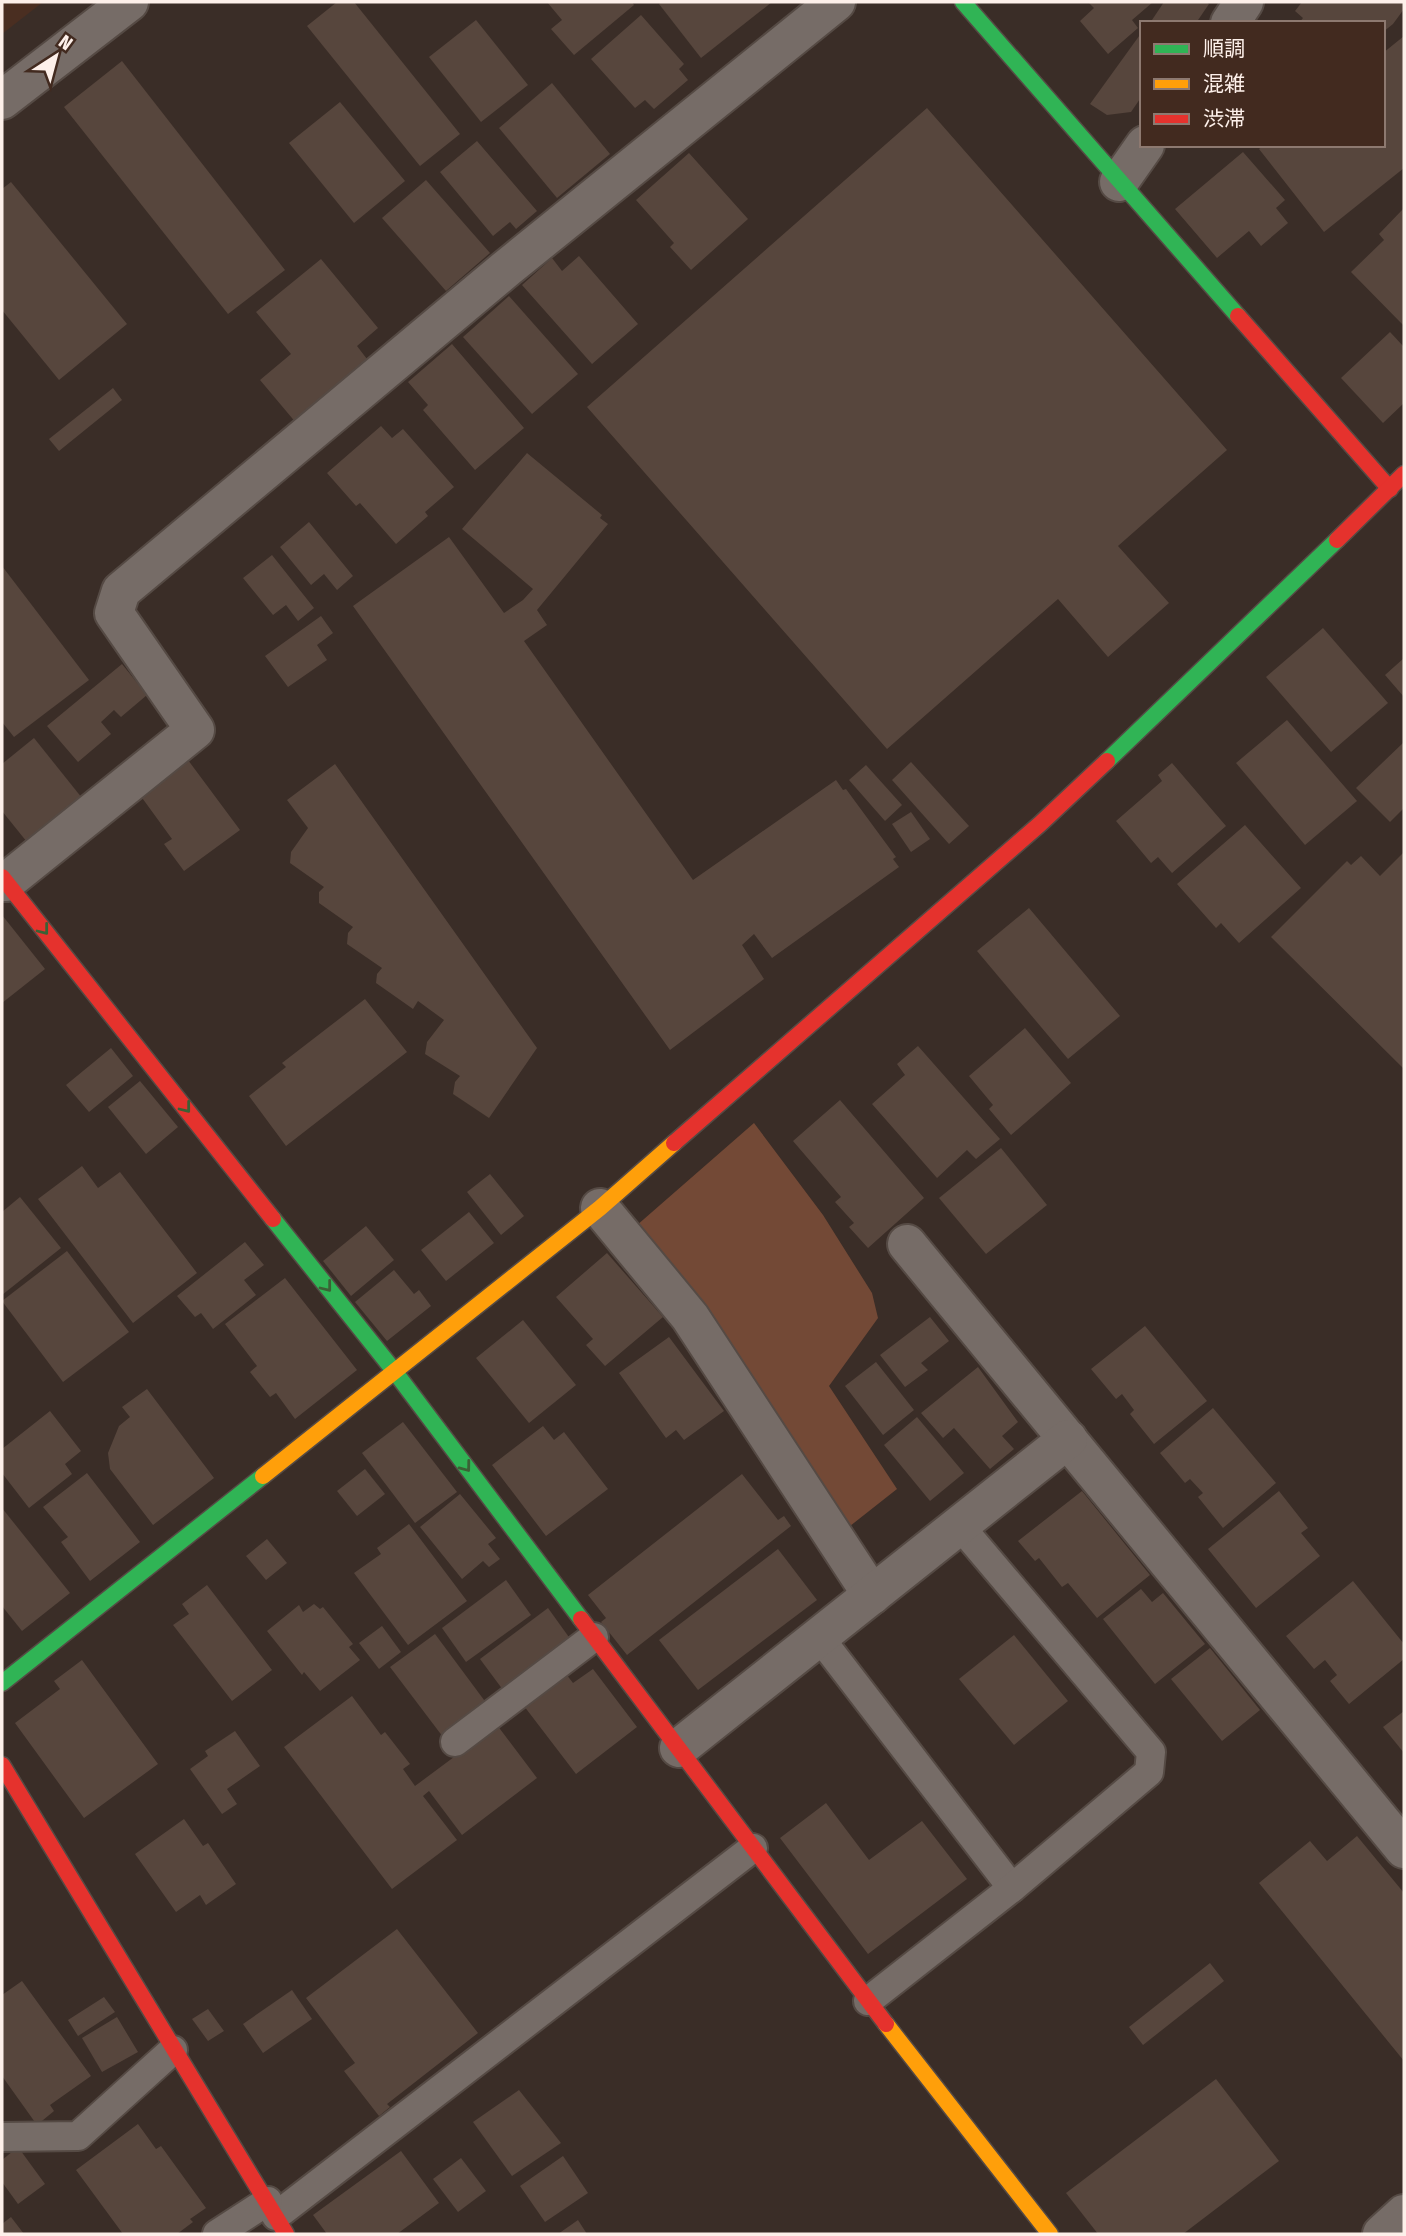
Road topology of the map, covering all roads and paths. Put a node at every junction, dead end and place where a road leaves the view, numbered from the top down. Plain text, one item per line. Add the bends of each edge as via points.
1 (129, 2) edge
2 (836, 2) edge
3 (963, 2) edge
4 (1244, 2) edge
5 (1231, 21) edge
6 (2, 100) edge
7 (1144, 147) edge
8 (1119, 182) junction
9 (1399, 489) edge
10 (4, 879) edge
11 (600, 1208) junction
12 (907, 1244) dead end
13 (395, 1372) junction
14 (1068, 1439) junction
15 (960, 1526) junction
16 (872, 1595) junction
17 (594, 1637) junction
18 (820, 1638) junction
19 (2, 1682) edge
20 (456, 1742) dead end
21 (679, 1748) junction
22 (2, 1765) edge
23 (752, 1848) junction
24 (1404, 1849) edge
25 (1012, 1888) junction
26 (868, 2001) junction
27 (173, 2050) junction
28 (2, 2137) edge
29 (1404, 2214) edge
30 (277, 2217) edge
31 (218, 2234) edge
32 (1050, 2234) edge
33 (1382, 2234) edge

1 - 6 street
2 - 10 street via 507,268 121,591 114,613 195,730
3 - 8 street
4 - 5 street
7 - 8 street
8 - 9 street
9 - 11 street via 1040,824
10 -> 13 street
11 - 13 street
11 - 16 street via 690,1317
12 - 14 street
13 -> 17 street
13 - 19 street
14 - 15 street
14 - 24 street
15 - 16 street
15 - 25 lane via 1151,1752 1149,1772
16 - 18 street
17 - 20 lane
17 - 21 street
18 - 21 street
18 - 25 lane
21 - 23 street
22 - 27 street
23 - 26 street
23 - 30 lane
25 - 26 lane
26 - 32 street
27 - 28 lane via 78,2136
27 - 30 street
29 - 33 street
30 - 31 lane

